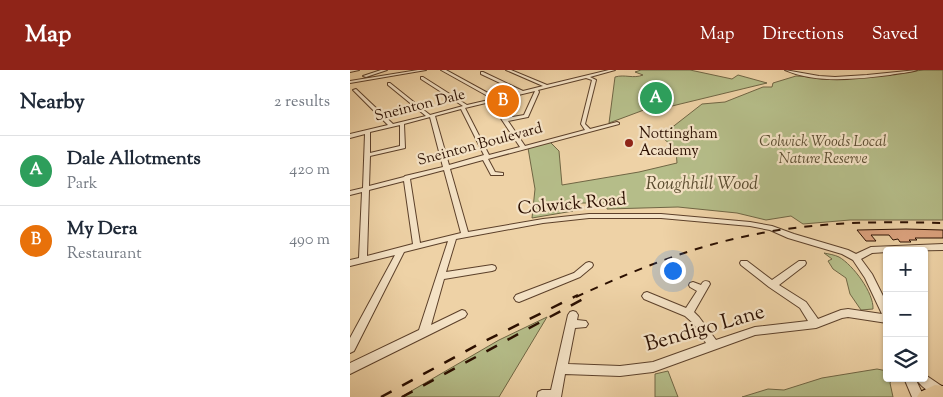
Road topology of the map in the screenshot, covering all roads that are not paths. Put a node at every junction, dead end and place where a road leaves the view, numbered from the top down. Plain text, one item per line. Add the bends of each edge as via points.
1 (357, 70) edge
2 (382, 70) edge
3 (424, 70) edge
4 (442, 70) edge
5 (508, 70) edge
6 (613, 70) edge
7 (790, 70) edge
8 (915, 70) edge
9 (350, 72) edge
10 (482, 73) dead end
11 (587, 77) junction
12 (422, 78) dead end
13 (350, 81) edge
14 (389, 84) dead end
15 (547, 87) junction
16 (536, 89) junction
17 (355, 90) dead end
18 (522, 93) junction
19 (494, 100) junction
20 (465, 107) junction
21 (430, 116) junction
22 (505, 120) junction
23 (402, 123) junction
24 (617, 123) dead end
25 (392, 126) junction
26 (588, 130) junction
27 (368, 132) junction
28 (350, 136) edge
29 (523, 146) junction
30 (367, 155) junction
31 (485, 157) junction
32 (447, 167) junction
33 (501, 174) dead end
34 (407, 178) junction
35 (367, 188) junction
36 (350, 193) edge
37 (465, 234) junction
38 (453, 237) junction
39 (417, 246) junction
40 (943, 247) edge
41 (400, 250) junction
42 (856, 258) junction
43 (362, 260) junction
44 (350, 263) edge
45 (796, 264) dead end
46 (588, 265) dead end
47 (746, 267) dead end
48 (492, 268) dead end
49 (442, 276) junction
50 (692, 285) dead end
51 (772, 285) junction
52 (519, 298) dead end
53 (652, 302) dead end
54 (883, 305) edge
55 (688, 313) junction
56 (462, 314) dead end
57 (883, 318) edge
58 (583, 324) dead end
59 (816, 324) junction
60 (423, 333) junction
61 (713, 345) junction
62 (350, 348) edge
63 (350, 369) edge
64 (561, 369) junction
65 (912, 382) edge
66 (927, 382) edge
67 (942, 394) edge
68 (542, 396) dead end
69 (555, 396) edge
70 (918, 397) edge
71 (925, 397) edge

1 - 9 street
2 - 13 street
3 - 13 street
4 - 19 street
5 - 15 street
6 - 11 street, Sneinton Dale
7 - 8 street via 808,76 840,78
10 - 18 street
11 - 15 street, Sneinton Dale
11 - 26 street via 594,81 583,124
12 - 20 street
14 - 21 street
15 - 16 street, Sneinton Dale
16 - 18 street, Sneinton Dale
16 - 22 street via 538,92 526,116
17 - 25 street
18 - 19 street, Sneinton Dale
19 - 20 street, Sneinton Dale
19 - 22 street
20 - 21 street, Sneinton Dale
20 - 31 street
21 - 23 street, Sneinton Dale
21 - 32 street
22 - 29 street
23 - 25 street, Sneinton Dale
23 - 30 street via 403,147
24 - 26 street, Sneinton Boulevard
25 - 27 street, Sneinton Dale
26 - 29 street, Sneinton Boulevard
27 - 28 street, Sneinton Dale
27 - 30 street
29 - 31 street, Sneinton Boulevard
30 - 35 street
31 - 32 street, Sneinton Boulevard
31 - 33 street via 493,174
32 - 34 street, Sneinton Boulevard
32 - 37 street
34 - 35 street, Sneinton Boulevard
34 - 39 street
35 - 36 street, Sneinton Boulevard
35 - 43 street
37 - 38 street, Colwick Road
37 - 42 street, Colwick Road via 580,216 662,216 772,228
38 - 39 street, Colwick Road
38 - 49 street
39 - 41 street, Colwick Road
40 - 42 street via 871,250
41 - 43 street, Colwick Road
41 - 62 street
42 - 54 street via 870,276
43 - 44 street, Colwick Road
45 - 51 street
46 - 52 street via 577,275
47 - 51 street
48 - 49 street
49 - 60 street
50 - 55 street via 704,286
51 - 59 street via 803,305
53 - 55 street
55 - 61 street
56 - 60 street
57 - 59 street, Bendigo Lane via 841,314
58 - 64 street via 572,319
59 - 61 street, Bendigo Lane via 755,331
60 - 63 street
61 - 64 street, Bendigo Lane via 636,370
64 - 69 street
65 - 70 street
66 - 67 street
67 - 71 main road
68 - 69 street

